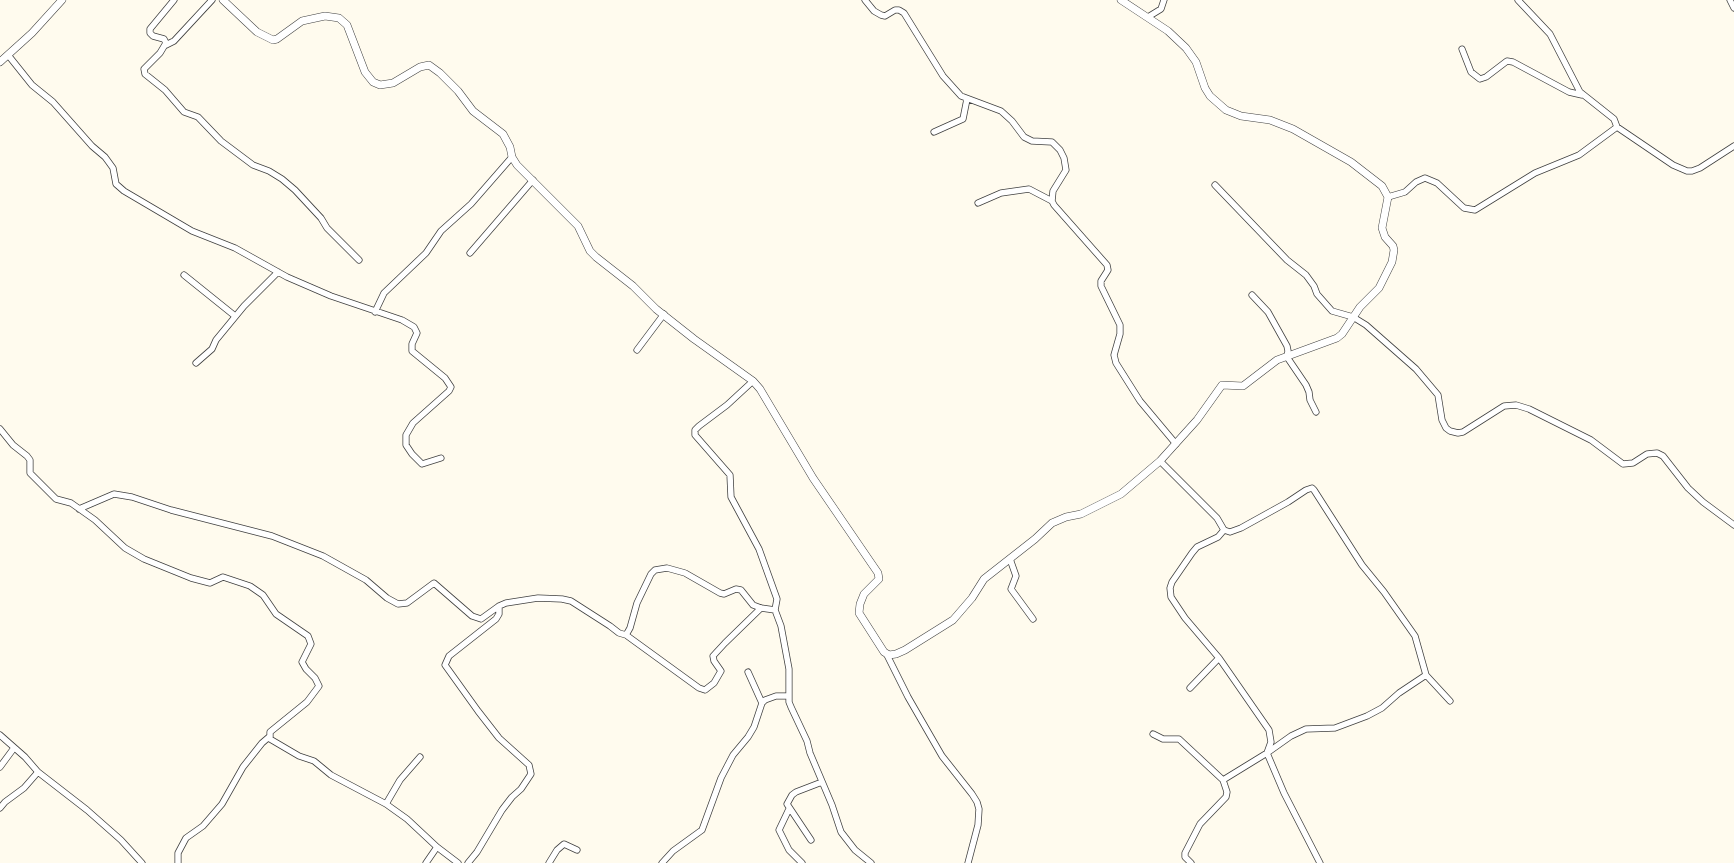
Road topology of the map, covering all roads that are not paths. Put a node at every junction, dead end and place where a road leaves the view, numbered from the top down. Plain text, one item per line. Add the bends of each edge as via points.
1 (62, 0) edge
2 (174, 0) edge
3 (212, 0) edge
4 (224, 0) edge
5 (865, 0) edge
6 (1121, 0) edge
7 (1164, 0) edge
8 (1518, 0) edge
9 (1730, 0) edge
10 (1734, 8) edge
11 (1148, 17) junction
12 (166, 45) junction
13 (1462, 49) dead end
14 (8, 55) junction
15 (0, 62) edge
16 (1584, 96) junction
17 (967, 99) junction
18 (1617, 127) junction
19 (934, 132) dead end
20 (1734, 146) edge
21 (512, 157) junction
22 (533, 180) junction
23 (1215, 185) dead end
24 (1388, 197) junction
25 (1052, 201) junction
26 (978, 203) dead end
27 (470, 253) dead end
28 (359, 260) dead end
29 (278, 272) junction
30 (184, 275) dead end
31 (1252, 295) dead end
32 (375, 312) junction
33 (664, 314) junction
34 (235, 316) junction
35 (1353, 317) junction
36 (637, 350) dead end
37 (1287, 357) junction
38 (196, 363) dead end
39 (752, 381) junction
40 (1316, 412) dead end
41 (0, 429) edge
42 (1176, 444) junction
43 (441, 458) dead end
44 (1160, 461) junction
45 (79, 509) junction
46 (1734, 525) edge
47 (1224, 530) junction
48 (1010, 559) junction
49 (499, 606) junction
50 (761, 608) junction
51 (775, 610) junction
52 (1033, 618) dead end
53 (626, 635) junction
54 (887, 655) junction
55 (1219, 658) junction
56 (748, 672) dead end
57 (1426, 675) junction
58 (1190, 688) dead end
59 (789, 696) junction
60 (1450, 701) dead end
61 (762, 703) junction
62 (1153, 734) dead end
63 (0, 735) edge
64 (269, 737) junction
65 (14, 748) junction
66 (1267, 753) junction
67 (420, 757) dead end
68 (0, 767) edge
69 (38, 772) junction
70 (1223, 780) junction
71 (822, 782) junction
72 (386, 804) junction
73 (0, 808) edge
74 (789, 808) junction
75 (811, 840) dead end
76 (437, 847) junction
77 (577, 850) dead end
78 (142, 863) edge
79 (178, 863) edge
80 (426, 863) edge
81 (458, 863) edge
82 (468, 863) edge
83 (549, 863) edge
84 (662, 863) edge
85 (802, 863) edge
86 (871, 863) edge
87 (968, 863) edge
88 (1191, 863) edge
89 (1320, 863) edge

1 - 14 street
2 - 12 street via 150,29 150,33 165,40
3 - 12 street via 174,41
4 - 21 street via 257,32 273,40 302,21 325,16 344,20 365,72 373,82 380,85 393,83 425,65 433,67 474,111 503,134
5 - 17 street via 881,15 885,16 895,10 904,13 943,76 954,90
6 - 11 street
7 - 11 street via 1161,9
8 - 16 street via 1550,34 1568,66 1576,87
9 - 10 street
11 - 24 street via 1168,31 1192,55 1205,88 1222,107 1234,113 1270,120 1293,129 1351,162 1382,186
12 - 28 street via 144,69 145,74 165,90 184,112 198,117 221,141 253,165 282,178
13 - 16 street via 1471,72 1480,79 1507,61 1568,92
14 - 15 street
14 - 29 street via 32,85 53,102 105,157 113,168 116,184 124,191 192,231 235,248
16 - 18 street via 1614,119
17 - 19 street via 963,119
17 - 25 street via 1001,111 1024,137 1032,141 1052,142 1057,146 1064,158 1066,170 1053,192
18 - 20 street via 1673,165 1687,171 1700,168
18 - 24 street via 1580,155 1535,173 1475,210 1464,208 1437,183 1425,178 1405,192
21 - 22 street
21 - 32 street via 471,204 441,231 426,253 384,293
22 - 27 street
22 - 33 street via 578,226 590,251
23 - 35 street via 1287,260 1306,275 1317,294 1332,311
24 - 35 street via 1382,228 1393,246 1393,256 1379,288
25 - 26 street via 1029,189 1001,192
25 - 42 street via 1107,265 1108,270 1101,281 1101,286 1120,325 1114,355 1116,363 1140,401
29 - 32 street
29 - 34 street
30 - 34 street
31 - 37 street via 1268,312 1288,348
32 - 43 street via 402,320 414,327 417,334 412,351 451,384 449,390 413,423 406,435 406,445 422,464
33 - 36 street
33 - 39 street via 694,340
34 - 38 street via 212,349
35 - 37 street via 1337,338
35 - 46 street via 1398,352 1431,385 1440,400 1442,420 1450,431 1462,432 1504,406 1516,405 1591,440 1623,464 1633,463 1647,454 1657,453 1688,488
37 - 40 street via 1306,385
37 - 42 street via 1267,366 1243,386 1222,384 1197,420
39 - 51 street via 727,405 699,426 695,430 695,435 730,475 731,497 759,549 777,599
39 - 54 street via 760,389 813,478 878,573 879,579 864,594 859,612
41 - 45 street via 30,460 30,473 58,501 67,502
42 - 44 street
44 - 47 street via 1216,518
44 - 48 street via 1121,494 1081,514 1066,517 1052,524
45 - 49 street via 114,494 132,496 171,510 272,536 323,556 366,580 398,604 407,603 434,583 478,619
45 - 64 street via 104,527 121,546 144,559 191,578 210,583 227,577 257,590 276,614 310,638 311,644 302,662 318,686 307,702 270,732
47 - 55 street via 1218,537 1197,547 1170,588 1174,603
47 - 57 street via 1234,531 1312,488 1362,565 1415,636
48 - 52 street via 1016,576 1011,589
48 - 54 street via 984,579 953,620 896,654
49 - 53 street via 538,598 562,599 570,601
49 - 82 street via 496,618 449,656 445,665 499,738 529,765 531,774 521,790 512,796 496,818
50 - 51 street
50 - 53 street via 753,605 741,590 720,593 686,573 660,568 655,570 648,580
50 - 53 street via 714,656 713,660 720,668 720,673 714,683 705,690
51 - 59 street via 782,626 789,670
54 - 87 street via 942,756 977,802 978,825
55 - 58 street
55 - 66 street via 1269,730 1271,742
56 - 61 street
57 - 60 street
57 - 66 street via 1367,716 1335,728 1306,729
59 - 61 street via 776,696
59 - 71 street via 791,707
61 - 84 street via 748,737 733,755 721,778 702,830 673,851
62 - 70 street via 1163,738 1179,739
63 - 65 street
64 - 72 street via 275,743 314,761 331,775
64 - 79 street via 243,767 222,804 203,826 186,838 178,853
65 - 68 street
65 - 69 street
66 - 70 street
66 - 89 street
67 - 72 street via 400,780
69 - 73 street
69 - 78 street via 87,810
70 - 88 street via 1226,797 1200,824 1185,853 1185,857
71 - 74 street via 802,788 792,795 787,804
71 - 86 street via 841,832 855,850
72 - 76 street via 407,819
74 - 75 street
74 - 85 street via 779,830 789,850
76 - 80 street
76 - 81 street
77 - 83 street via 564,844

